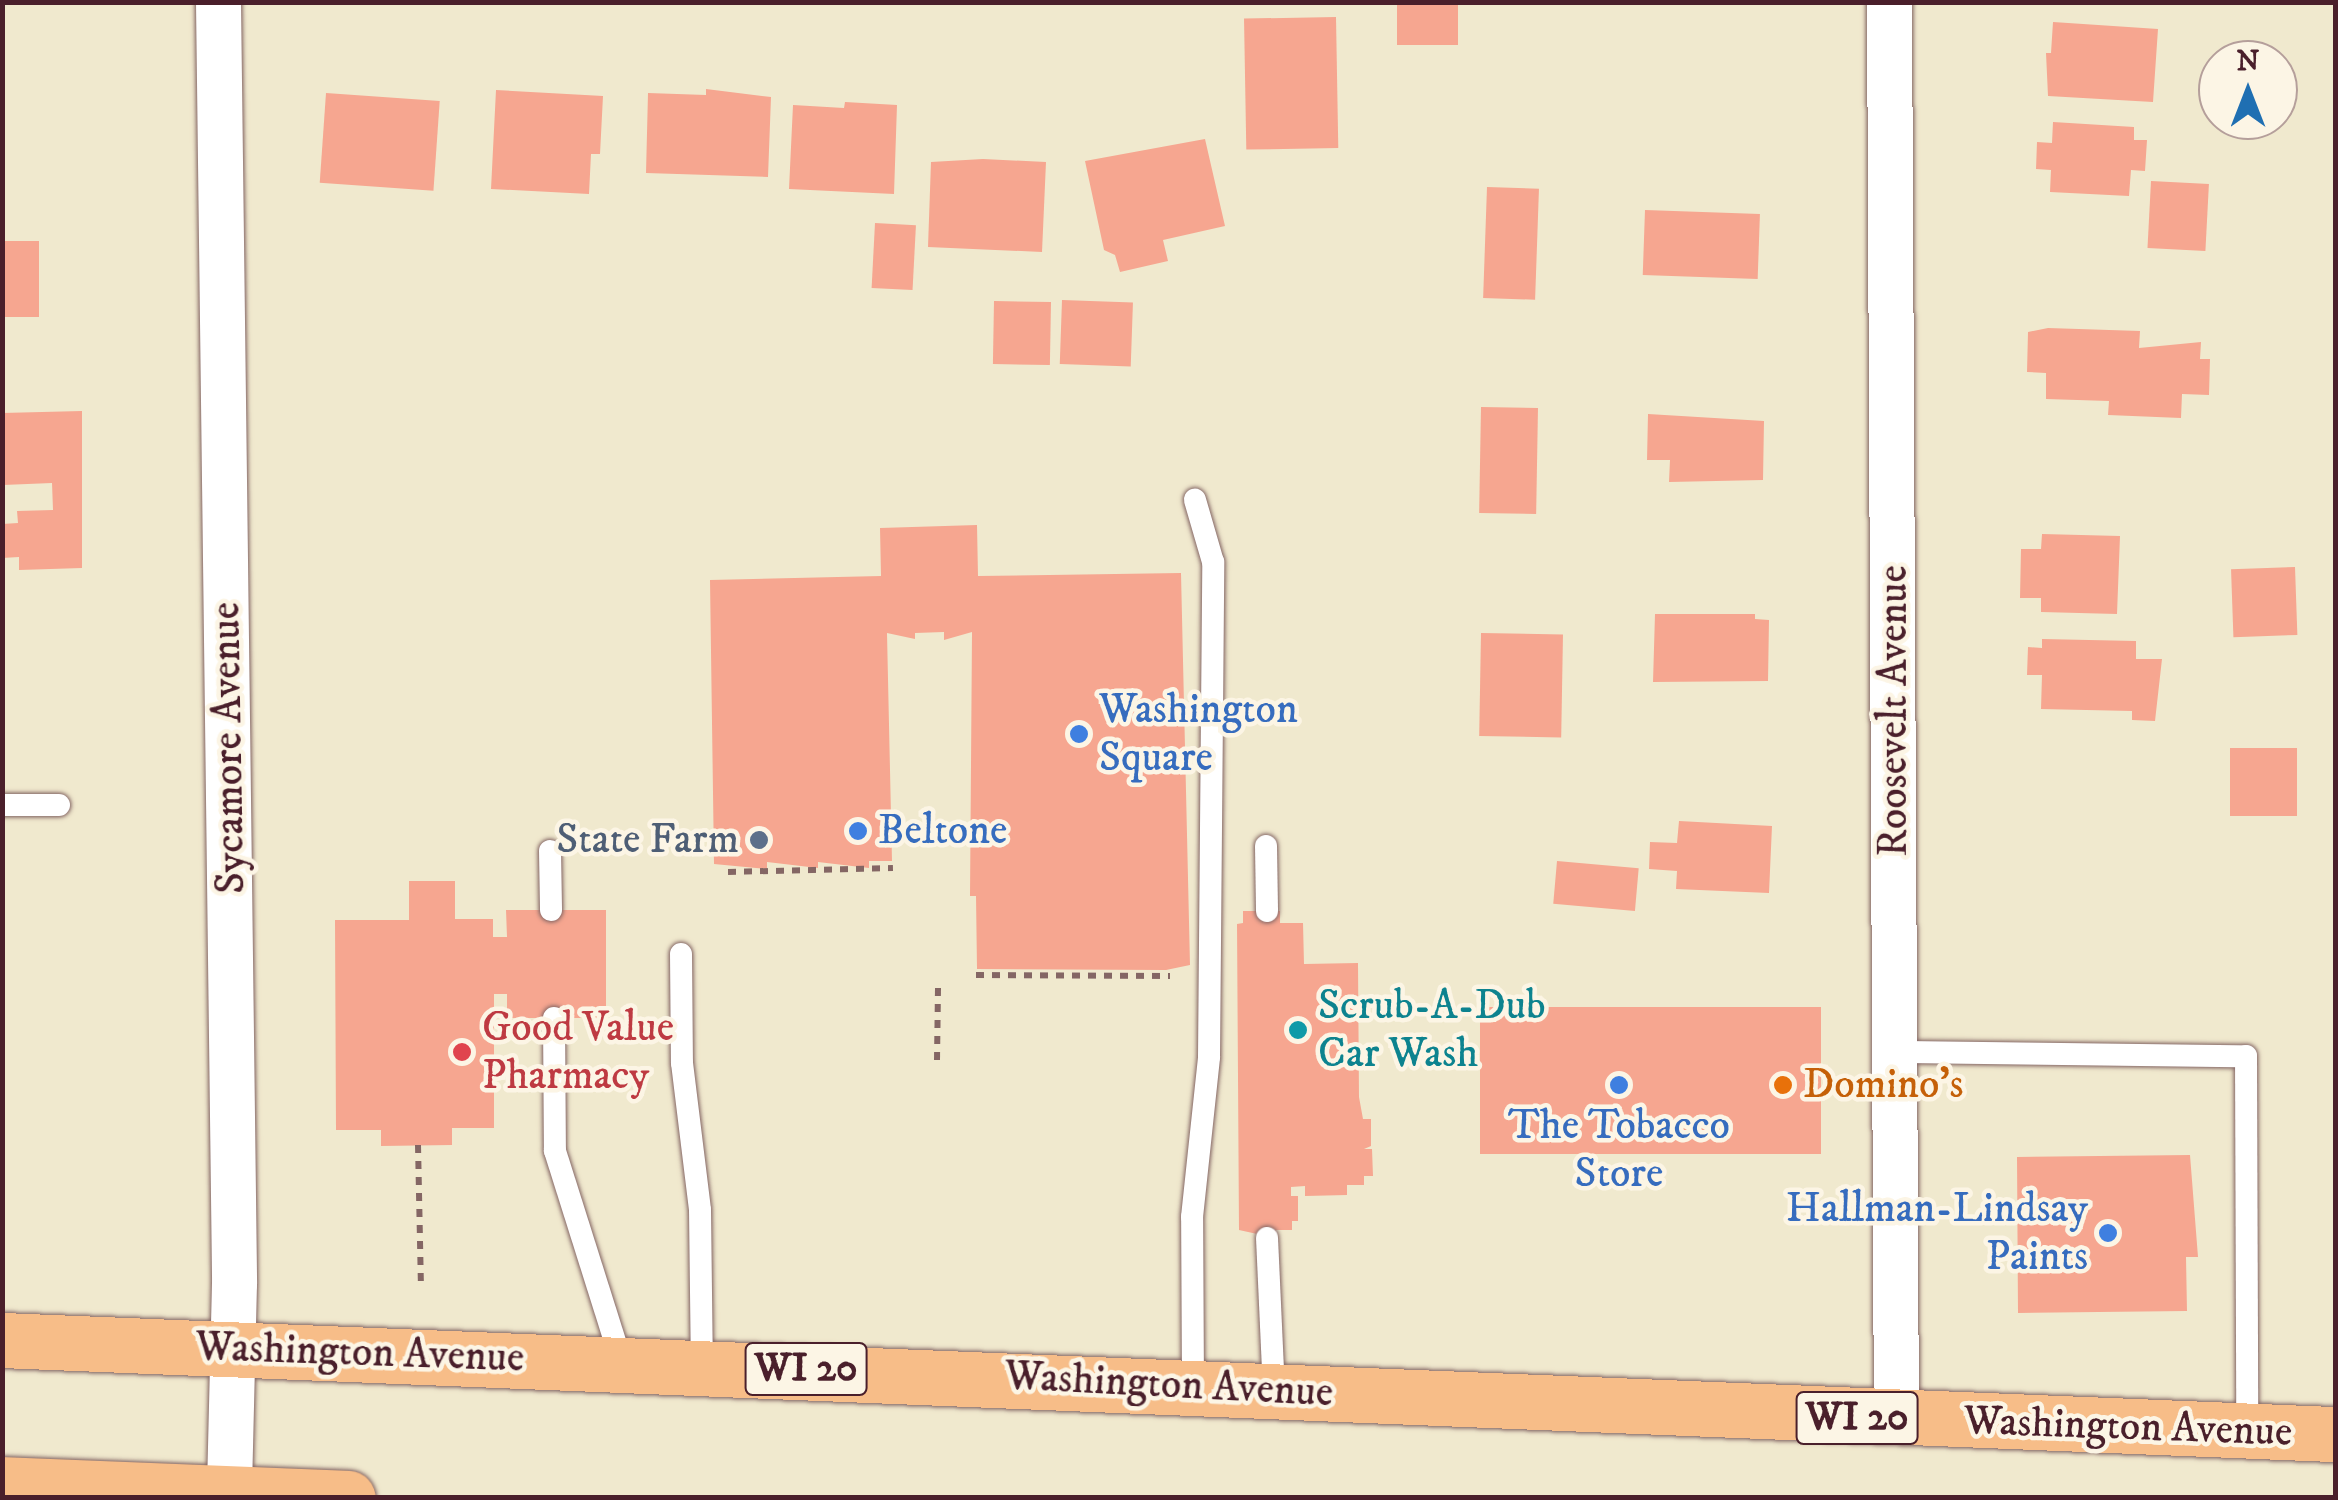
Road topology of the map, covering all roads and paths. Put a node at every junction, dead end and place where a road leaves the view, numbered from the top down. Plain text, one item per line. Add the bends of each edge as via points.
1 (218, 2) edge
2 (1890, 2) edge
3 (1194, 500) dead end
4 (59, 805) dead end
5 (2, 806) edge
6 (1266, 846) dead end
7 (550, 851) dead end
8 (893, 868) dead end
9 (728, 872) dead end
10 (551, 910) dead end
11 (1268, 912) dead end
12 (681, 954) dead end
13 (976, 975) dead end
14 (1187, 976) dead end
15 (938, 985) dead end
16 (554, 1018) dead end
17 (1897, 1052) junction
18 (936, 1060) dead end
19 (418, 1145) dead end
20 (1267, 1238) dead end
21 (420, 1288) dead end
22 (2, 1340) edge
23 (234, 1350) junction
24 (621, 1360) junction
25 (702, 1364) junction
26 (1193, 1387) junction
27 (1274, 1390) junction
28 (1896, 1420) junction
29 (2247, 1429) junction
30 (2336, 1434) edge
31 (2, 1484) edge
32 (228, 1496) edge
33 (348, 1498) edge

1 - 23 street, Sycamore Avenue
2 - 17 street, Roosevelt Avenue
3 - 26 lane via 1213,562 1209,1057 1192,1218
4 - 5 lane
6 - 11 lane
7 - 10 lane
8 - 9 path
12 - 25 lane via 682,1062 700,1210
13 - 14 path
15 - 18 path
16 - 24 lane via 555,1151
17 - 28 street, Roosevelt Avenue
17 - 29 lane via 2246,1056
19 - 21 path
20 - 27 lane
22 - 23 main road, Washington Avenue / WI 20
23 - 24 main road, Washington Avenue / WI 20
23 - 32 street, Sycamore Avenue
24 - 25 main road, Washington Avenue / WI 20
25 - 26 main road, Washington Avenue / WI 20
26 - 27 main road, Washington Avenue / WI 20
27 - 28 main road, Washington Avenue / WI 20
28 - 29 main road, Washington Avenue / WI 20
29 - 30 main road, Washington Avenue / WI 20
31 - 32 main road
32 - 33 main road

